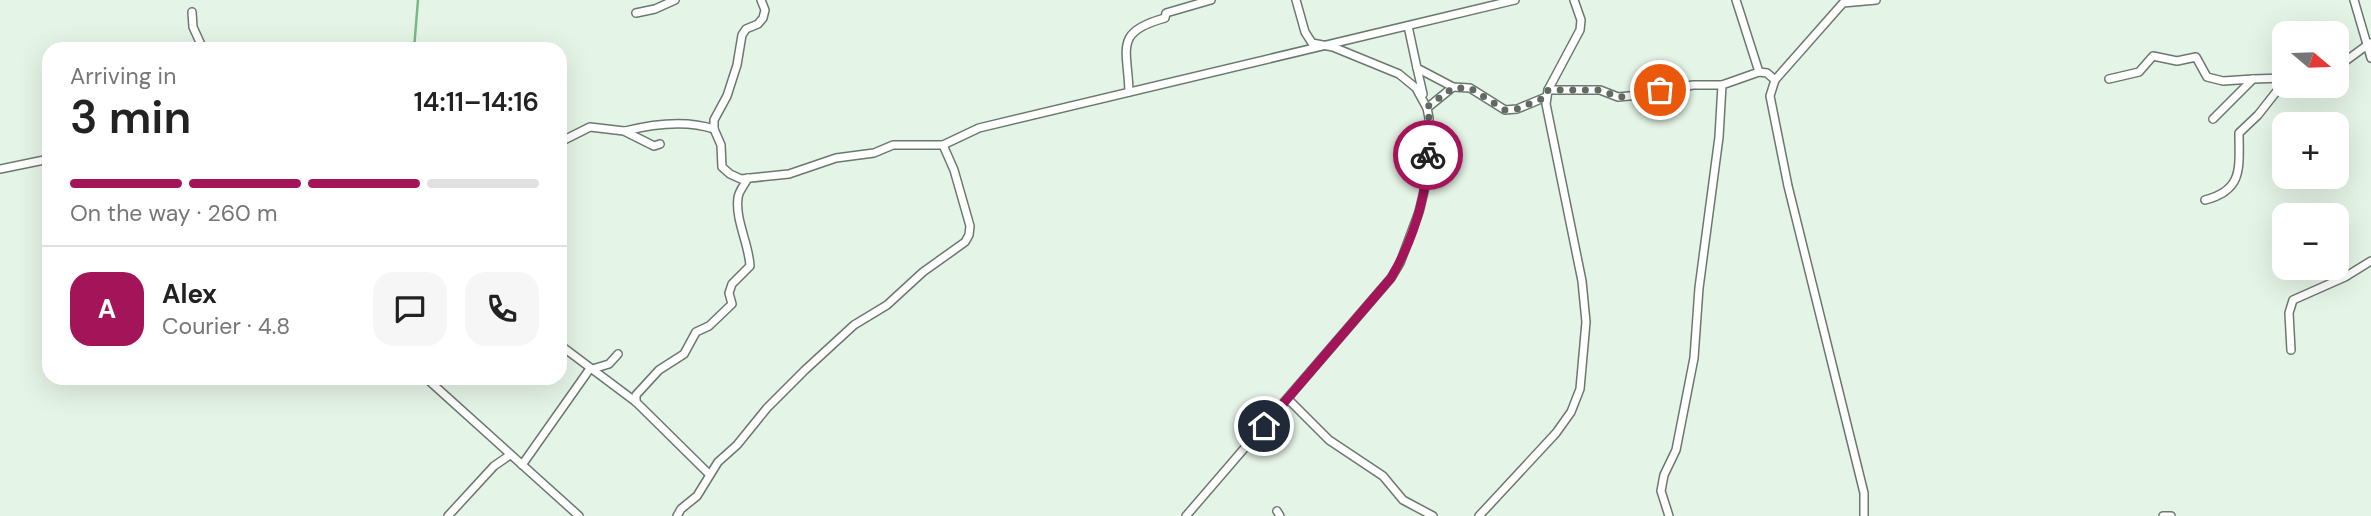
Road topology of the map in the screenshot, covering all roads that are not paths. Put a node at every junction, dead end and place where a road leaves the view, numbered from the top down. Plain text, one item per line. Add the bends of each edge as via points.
1 (675, 0) edge
2 (761, 0) edge
3 (1211, 0) edge
4 (1296, 0) edge
5 (1516, 0) edge
6 (1574, 0) edge
7 (1736, 0) edge
8 (1876, 0) edge
9 (2354, 0) edge
10 (192, 12) dead end
11 (636, 13) dead end
12 (1408, 26) junction
13 (200, 42) edge
14 (2370, 43) edge
15 (1323, 46) junction
16 (2349, 58) edge
17 (2371, 58) edge
18 (1416, 68) junction
19 (1759, 72) junction
20 (2109, 79) dead end
21 (2253, 79) junction
22 (1775, 80) junction
23 (2272, 80) edge
24 (1722, 85) junction
25 (1453, 88) junction
26 (1129, 92) junction
27 (1547, 93) junction
28 (2272, 96) edge
29 (1426, 104) junction
30 (2213, 119) dead end
31 (714, 129) junction
32 (624, 131) junction
33 (567, 138) edge
34 (660, 144) dead end
35 (943, 145) junction
36 (42, 160) edge
37 (0, 169) edge
38 (748, 178) junction
39 (2205, 200) dead end
40 (2371, 261) edge
41 (567, 350) edge
42 (2291, 350) dead end
43 (618, 354) dead end
44 (591, 369) junction
45 (434, 385) edge
46 (1288, 399) junction
47 (635, 402) junction
48 (510, 455) junction
49 (522, 465) junction
50 (709, 474) junction
51 (448, 516) edge
52 (579, 516) edge
53 (677, 516) edge
54 (1186, 516) edge
55 (1433, 516) edge
56 (1479, 516) edge
57 (1669, 516) edge
58 (1864, 516) edge
59 (2163, 516) edge
60 (2171, 516) edge

1 - 11 street
2 - 31 street via 763,18 742,35 737,65
3 - 26 street via 1166,13 1165,18 1133,32 1125,52
4 - 15 street via 1305,32 1312,43
5 - 12 street
6 - 27 street via 1580,30
7 - 19 street
8 - 22 street via 1843,3
9 - 14 street
10 - 13 street
12 - 15 street
12 - 18 street
14 - 16 street
14 - 17 street
15 - 26 street
15 - 29 street via 1399,74
18 - 25 street
18 - 29 street
19 - 22 street
19 - 24 street
20 - 21 street via 2138,72 2153,55 2177,61 2196,57 2207,77 2223,81
21 - 23 street
21 - 30 street
22 - 58 street via 1770,96 1787,186 1864,493
24 - 27 street via 1618,97 1600,90
24 - 57 street via 1693,358 1676,450 1661,491
25 - 27 street via 1470,88 1505,110 1517,109
25 - 29 street
26 - 35 street via 979,128
27 - 56 street via 1547,117 1582,281 1586,322 1580,390 1572,412 1556,433
28 - 39 street via 2238,132 2235,182 2221,196
29 - 46 street via 1426,183 1400,263
31 - 32 street via 699,124
31 - 38 street via 721,145 722,167 741,179
32 - 33 street via 587,127
32 - 34 street via 654,146
35 - 38 street via 893,145 789,174
35 - 50 street via 970,226 965,242 805,370
36 - 37 street
38 - 47 street via 737,197 750,267 732,284 732,304 696,332 684,354 659,370
40 - 42 street via 2293,300
41 - 44 street
43 - 44 street via 609,364
44 - 47 street
44 - 49 street
45 - 48 street
46 - 54 street
46 - 55 street via 1329,440 1383,476 1403,500
47 - 50 street
48 - 49 street
48 - 51 street
49 - 52 street
50 - 53 street via 697,496
59 - 60 street

